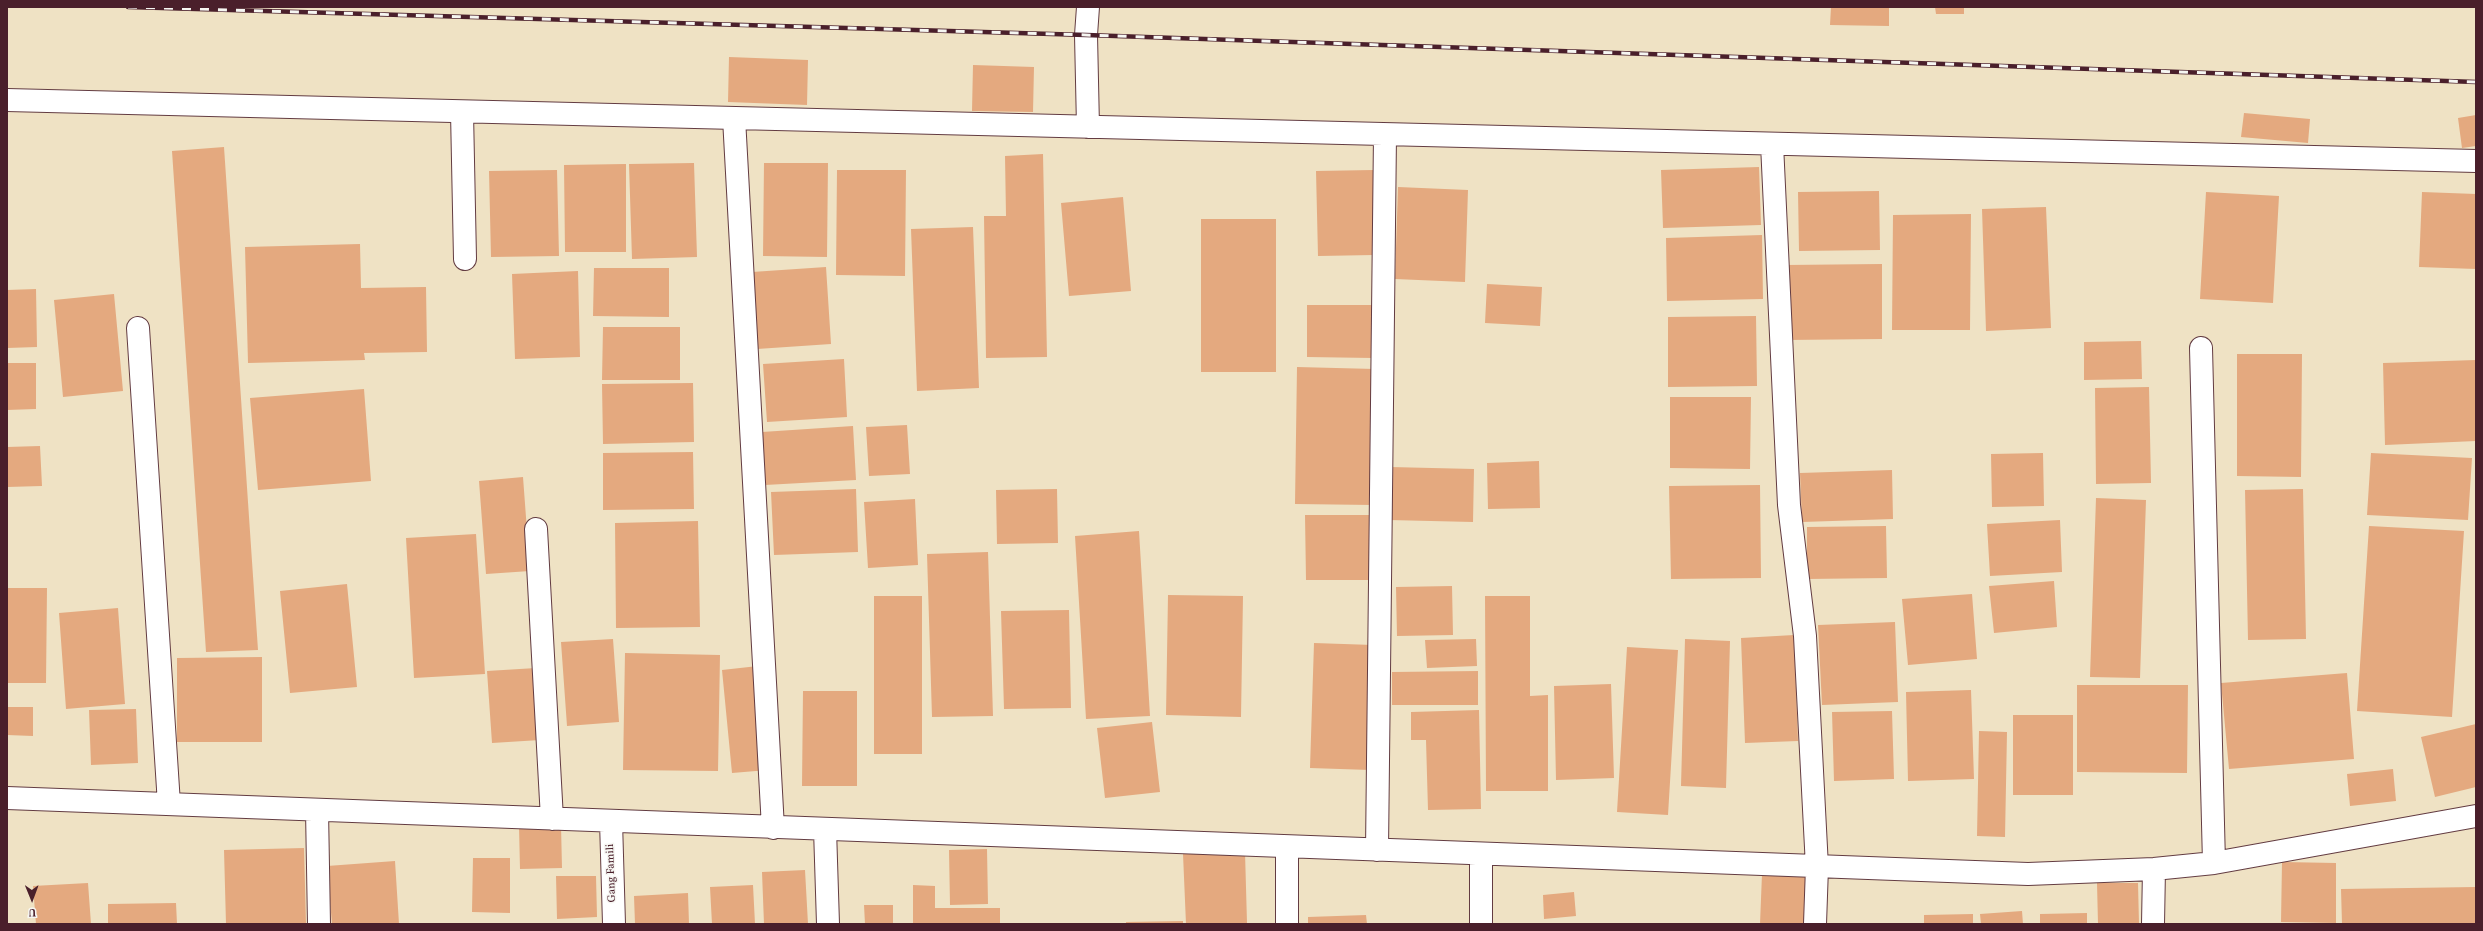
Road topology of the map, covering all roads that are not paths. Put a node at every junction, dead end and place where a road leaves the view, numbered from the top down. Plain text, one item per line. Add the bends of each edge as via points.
1 (1088, 7) edge
2 (7, 100) edge
3 (462, 112) junction
4 (734, 118) junction
5 (1088, 127) junction
6 (1385, 134) junction
7 (1772, 144) junction
8 (2476, 161) edge
9 (465, 259) dead end
10 (138, 328) dead end
11 (2200, 348) dead end
12 (536, 529) dead end
13 (7, 798) edge
14 (169, 804) junction
15 (316, 810) junction
16 (2476, 816) edge
17 (552, 819) junction
18 (610, 821) junction
19 (772, 828) junction
20 (825, 829) junction
21 (1286, 847) junction
22 (1376, 850) junction
23 (1481, 854) junction
24 (2214, 863) junction
25 (1816, 867) junction
26 (2154, 869) junction
27 (319, 924) edge
28 (614, 924) edge
29 (828, 924) edge
30 (1287, 924) edge
31 (1481, 924) edge
32 (1815, 924) edge
33 (2153, 924) edge

1 - 5 street
2 - 3 street
3 - 4 street
3 - 9 street
4 - 5 street
4 - 19 street
5 - 6 street
6 - 7 street
6 - 22 street
7 - 8 street
7 - 25 street via 1789,505 1805,636
10 - 14 street
11 - 24 street
12 - 17 street
13 - 14 street
14 - 15 street
15 - 17 street
15 - 27 street
16 - 24 street
17 - 18 street
18 - 19 street
18 - 28 street, Gang Famili
19 - 20 street
20 - 21 street
20 - 29 street
21 - 22 street
21 - 30 street
22 - 23 street
23 - 25 street
23 - 31 street
24 - 26 street
25 - 26 street via 2028,874
25 - 32 street
26 - 33 street

